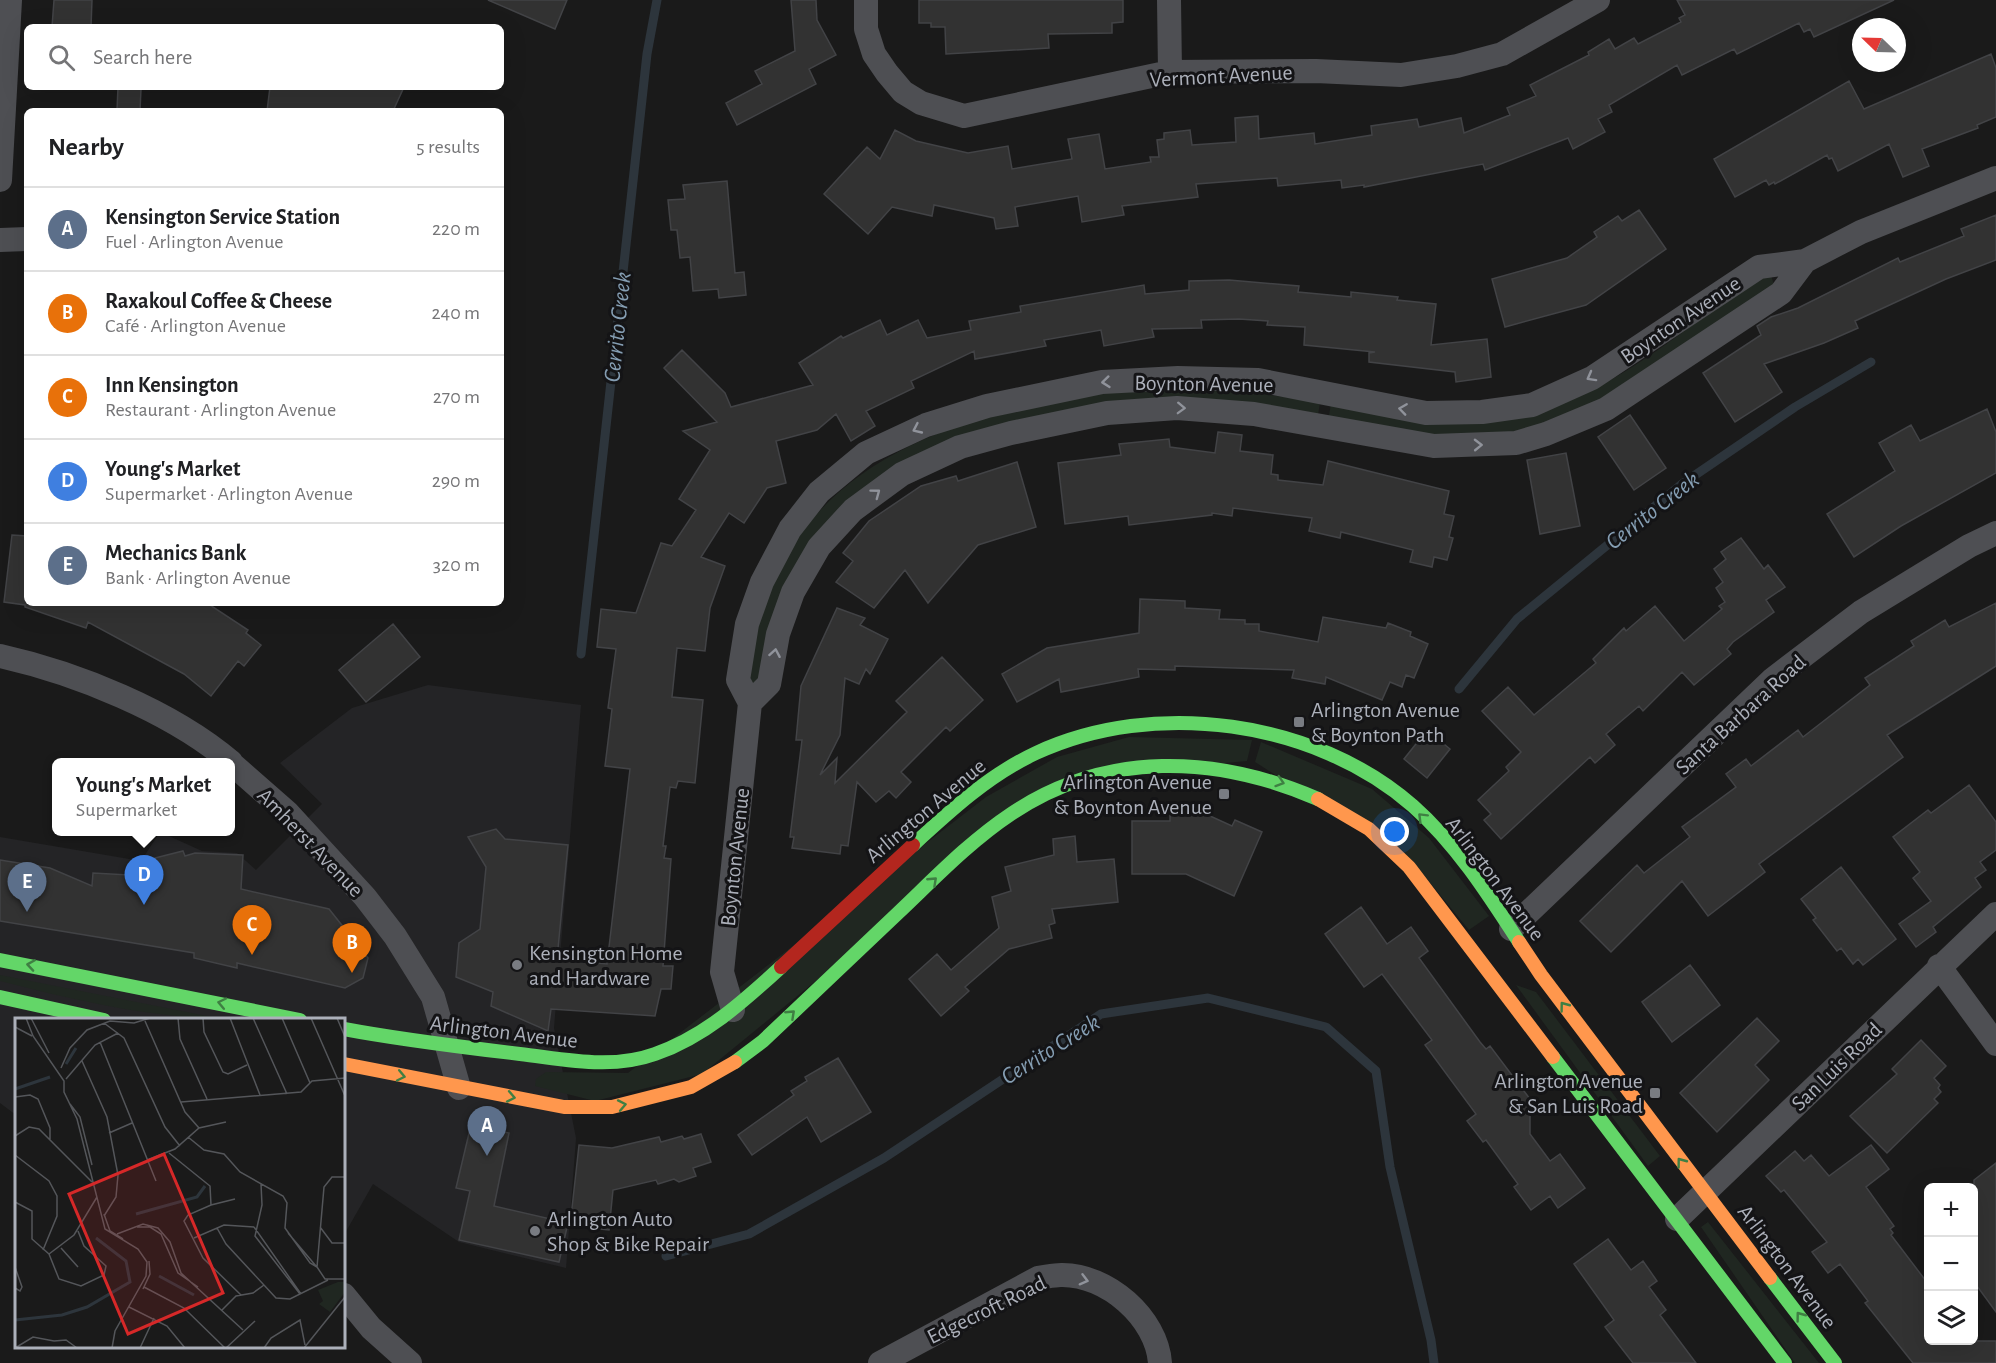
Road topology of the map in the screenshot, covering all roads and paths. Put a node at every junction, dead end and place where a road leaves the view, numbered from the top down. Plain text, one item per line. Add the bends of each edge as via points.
1 (10, 0) edge
2 (866, 0) edge
3 (1169, 0) edge
4 (1598, 0) edge
5 (1170, 72) junction
6 (1996, 178) edge
7 (0, 180) edge
8 (24, 239) edge
9 (0, 240) edge
10 (1805, 261) junction
11 (1996, 533) edge
12 (0, 656) edge
13 (750, 703) junction
14 (225, 758) edge
15 (235, 767) edge
16 (1996, 914) edge
17 (1511, 930) junction
18 (0, 960) edge
19 (1939, 966) junction
20 (0, 997) edge
21 (733, 1010) junction
22 (95, 1018) edge
23 (290, 1018) edge
24 (345, 1029) edge
25 (1996, 1044) edge
26 (447, 1046) junction
27 (345, 1064) edge
28 (459, 1088) junction
29 (1707, 1191) junction
30 (1677, 1218) junction
31 (345, 1296) edge
32 (410, 1363) edge
33 (880, 1363) edge
34 (1160, 1363) edge
35 (1785, 1363) edge
36 (1835, 1363) edge

1 - 7 street
2 - 5 street, Vermont Avenue via 866,29 874,54 887,73 903,92 921,104 963,116
3 - 5 street
4 - 5 street, Vermont Avenue via 1502,54 1457,66 1401,75
6 - 10 street, Boynton Avenue via 1861,232
8 - 9 street
13 -> 10 street, Boynton Avenue via 769,684 778,634 793,592 819,547 853,510 902,474 960,447 1107,413 1177,408 1254,414 1434,446 1516,443 1606,409 1781,293
10 -> 13 street, Boynton Avenue via 1759,267 1592,378 1532,405 1482,412 1426,413 1258,380 1178,378 1102,382 987,406 926,425 866,453 819,492 790,530 762,582 747,624 738,680
11 - 17 street, Santa Barbara Road via 1861,612 1773,679
12 - 14 street, Amherst Avenue via 76,679 151,711
13 - 21 street, Boynton Avenue via 723,972
15 - 26 street, Amherst Avenue via 288,813 395,936 428,987
16 - 19 street, San Luis Road
17 -> 21 main road, Arlington Avenue via 1452,849 1423,817 1392,789 1356,767 1321,750 1259,732 1150,724 1050,746 995,776 950,811
29 -> 17 main road, Arlington Avenue via 1541,975
23 -> 18 main road
19 - 25 street
19 - 29 street, San Luis Road
20 - 22 main road
21 - 26 main road, Arlington Avenue via 674,1047 634,1061 595,1064
24 - 26 main road, Arlington Avenue
26 - 28 street, Amherst Avenue
27 -> 28 main road
28 -> 30 main road via 564,1107 612,1107 691,1087 725,1069 763,1041 977,839 1025,805 1068,783 1131,767 1187,764 1227,768 1300,789 1364,826 1392,849 1466,938
29 - 30 street, San Luis Road
36 -> 29 main road, Arlington Avenue
30 - 35 main road
31 - 32 street via 370,1328
33 -> 34 street, Edgecroft Road via 1038,1278 1064,1275 1096,1283 1124,1297 1148,1324

